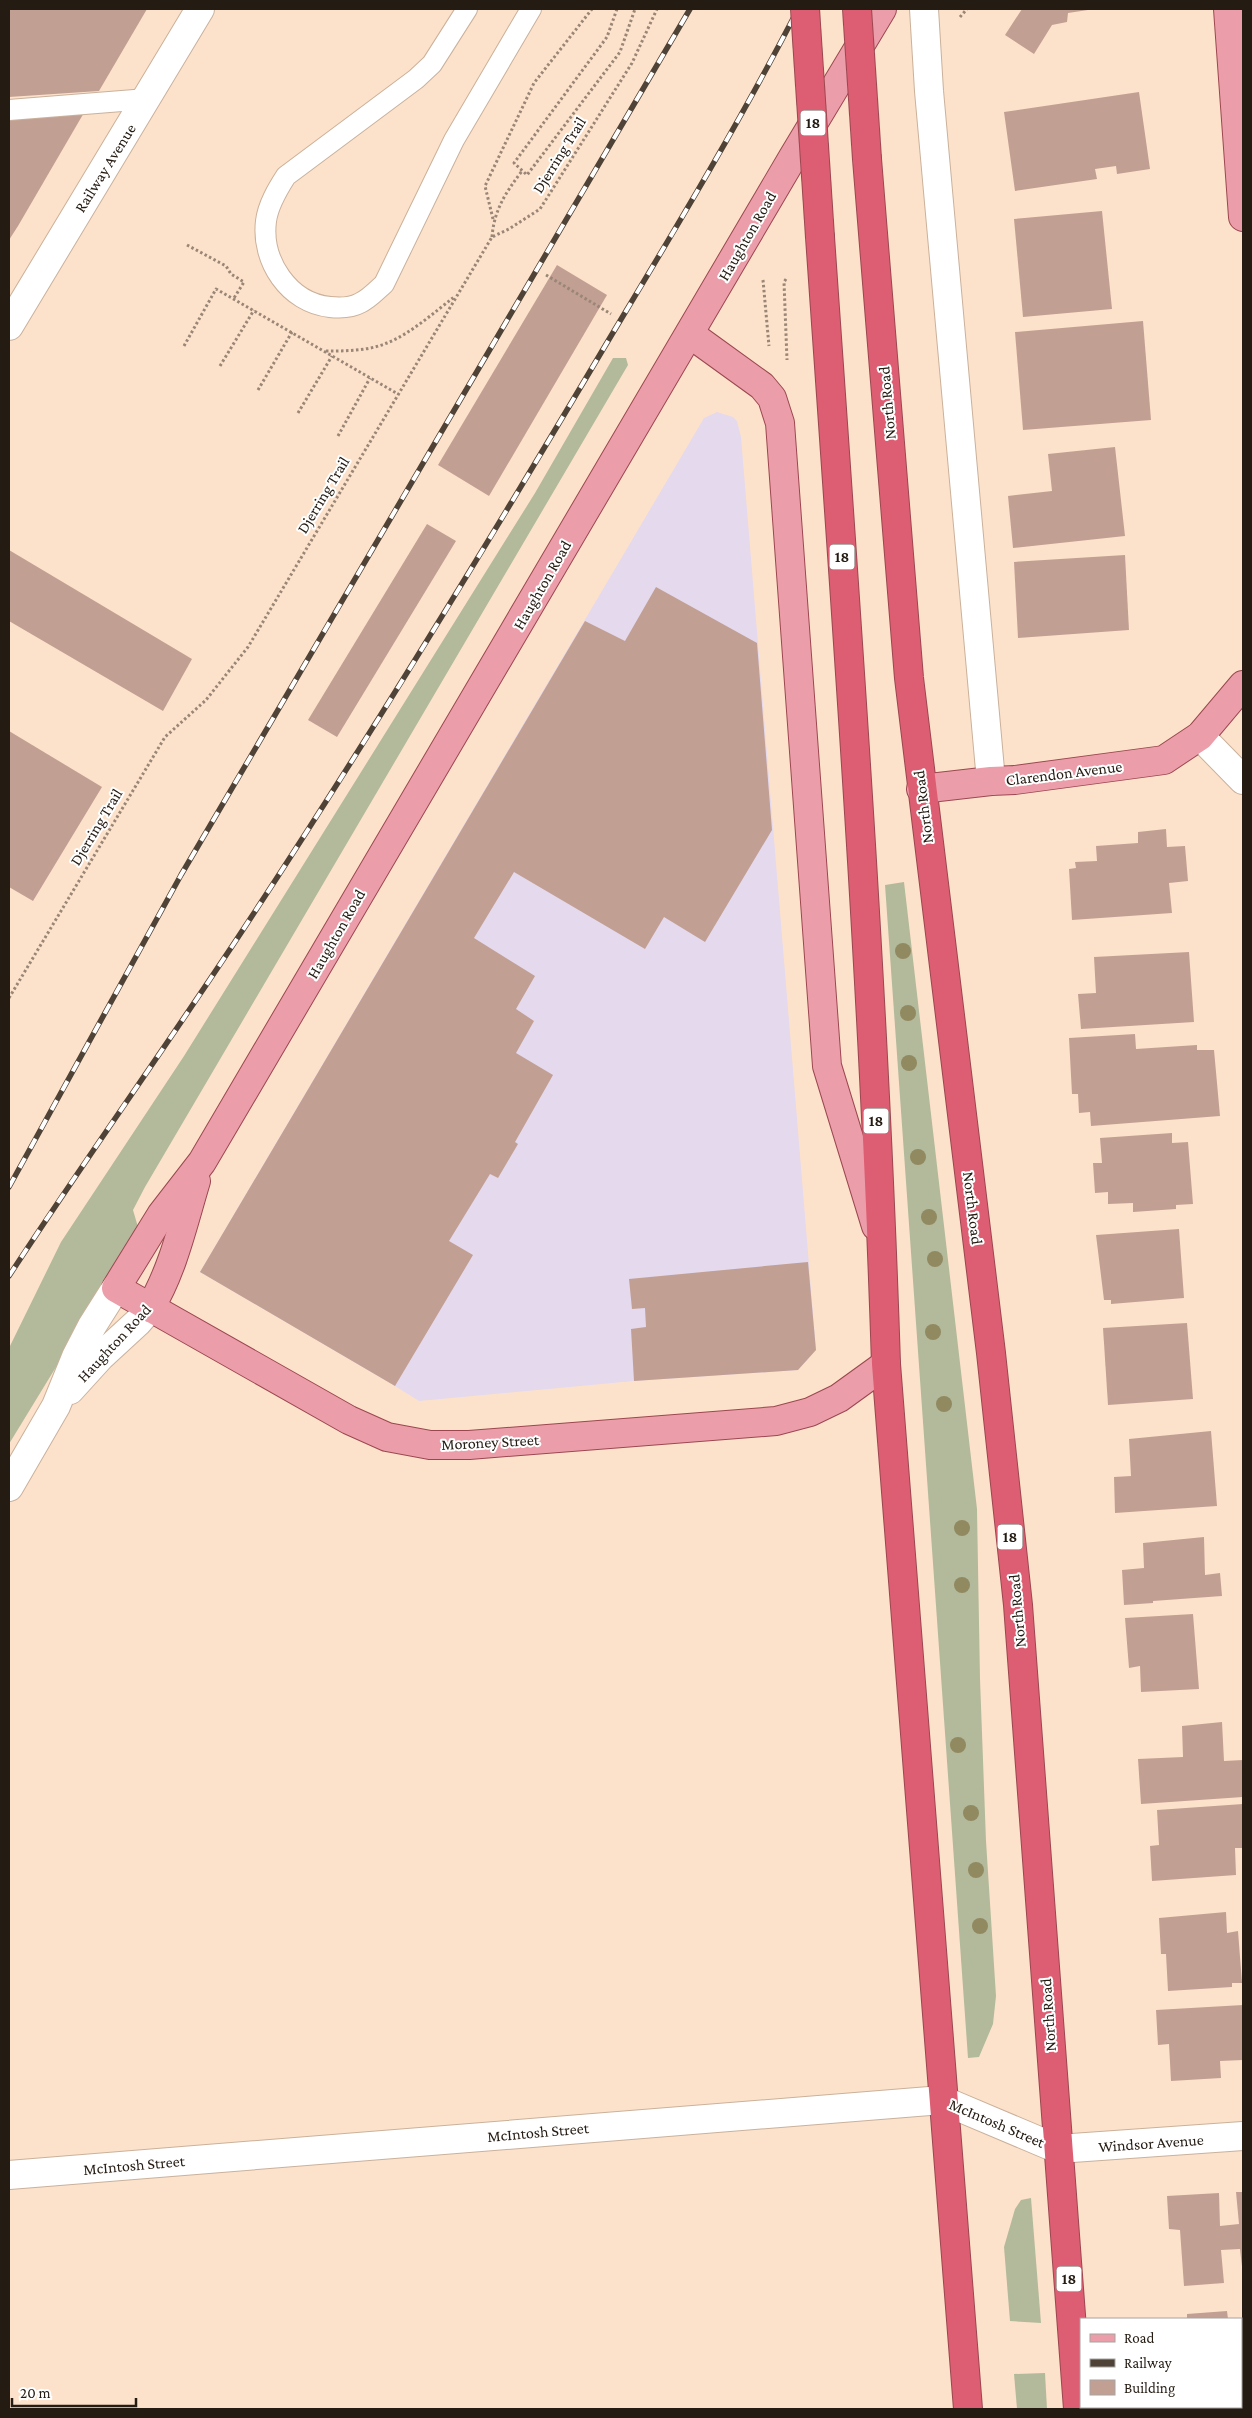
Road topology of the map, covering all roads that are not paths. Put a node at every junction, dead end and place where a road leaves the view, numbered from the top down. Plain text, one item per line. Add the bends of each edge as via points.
1 (200, 9) edge
2 (467, 9) edge
3 (531, 9) edge
4 (805, 9) edge
5 (857, 9) edge
6 (882, 9) edge
7 (924, 9) edge
8 (1228, 9) edge
9 (147, 99) junction
10 (9, 110) edge
11 (1243, 217) edge
12 (9, 326) edge
13 (690, 334) junction
14 (1243, 686) edge
15 (1200, 736) junction
16 (1243, 780) edge
17 (992, 781) junction
18 (921, 789) junction
19 (202, 1162) junction
20 (882, 1244) junction
21 (116, 1288) junction
22 (150, 1308) junction
23 (886, 1364) junction
24 (56, 1406) junction
25 (9, 1487) edge
26 (942, 2100) junction
27 (1243, 2136) edge
28 (1058, 2149) junction
29 (9, 2175) edge
30 (968, 2409) edge
31 (1078, 2409) edge

1 - 9 street, Railway Avenue
2 - 3 lane via 432,64 286,176 274,194 266,221 266,241 272,263 279,277 306,300 320,306 341,308 359,304 384,284 454,140
4 - 20 highway, 18, bridge via 863,877
5 - 18 highway, North Road / 18, bridge via 909,678
6 - 13 main road, Haughton Road
7 - 17 street via 930,110
8 - 11 main road
9 - 10 lane
9 - 12 street, Railway Avenue
13 - 19 main road, Haughton Road
13 - 20 main road via 762,386 772,398 780,422 827,1066
14 - 15 main road, Clarendon Avenue
15 - 16 street
15 - 17 main road, Clarendon Avenue via 1164,760
17 - 18 main road, Clarendon Avenue
18 - 28 highway, North Road / 18 via 991,1353 1018,1605
19 - 21 main road, Haughton Road via 161,1215
19 - 22 main road, Haughton Road via 171,1264
20 - 23 highway, 18
21 - 22 main road, Moroney Street
21 - 24 street, Haughton Road via 76,1357
22 - 23 main road, Moroney Street via 349,1420 387,1437 430,1445 469,1445 776,1421 810,1412 840,1398
22 - 24 street, Haughton Road
23 - 26 highway, 18
24 - 25 street, Haughton Road
26 - 28 street, McIntosh Street
26 - 29 street, McIntosh Street
26 - 30 highway, 18
27 - 28 street, Windsor Avenue
28 - 31 highway, North Road / 18

